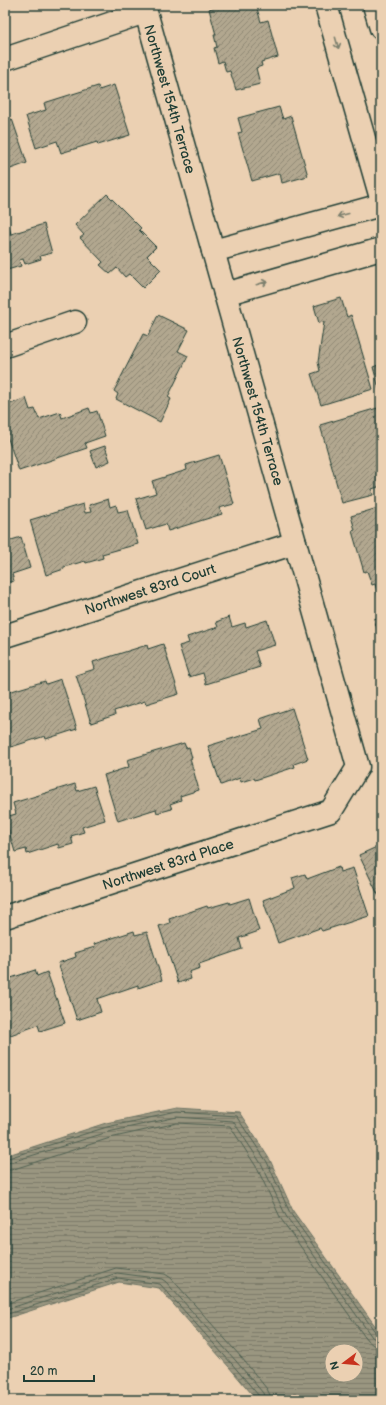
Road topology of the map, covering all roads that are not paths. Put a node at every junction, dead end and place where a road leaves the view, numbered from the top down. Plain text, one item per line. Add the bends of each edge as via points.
1 (326, 5) edge
2 (374, 5) edge
3 (145, 8) edge
4 (381, 28) edge
5 (5, 59) edge
6 (381, 198) edge
7 (381, 205) edge
8 (381, 249) edge
9 (213, 251) junction
10 (225, 294) junction
11 (76, 322) dead end
12 (5, 346) edge
13 (295, 543) junction
14 (5, 636) edge
15 (331, 811) joint
16 (5, 917) edge

1 -> 6 street
2 - 4 street
3 - 5 street
3 - 9 street, Northwest 154th Terrace
7 -> 9 street
10 -> 8 street
9 - 10 street, Northwest 154th Terrace
10 - 13 street, Northwest 154th Terrace
11 - 12 street
13 - 14 street, Northwest 83rd Court
13 - 15 street, Northwest 154th Terrace via 358,767
15 - 16 street, Northwest 83rd Place

